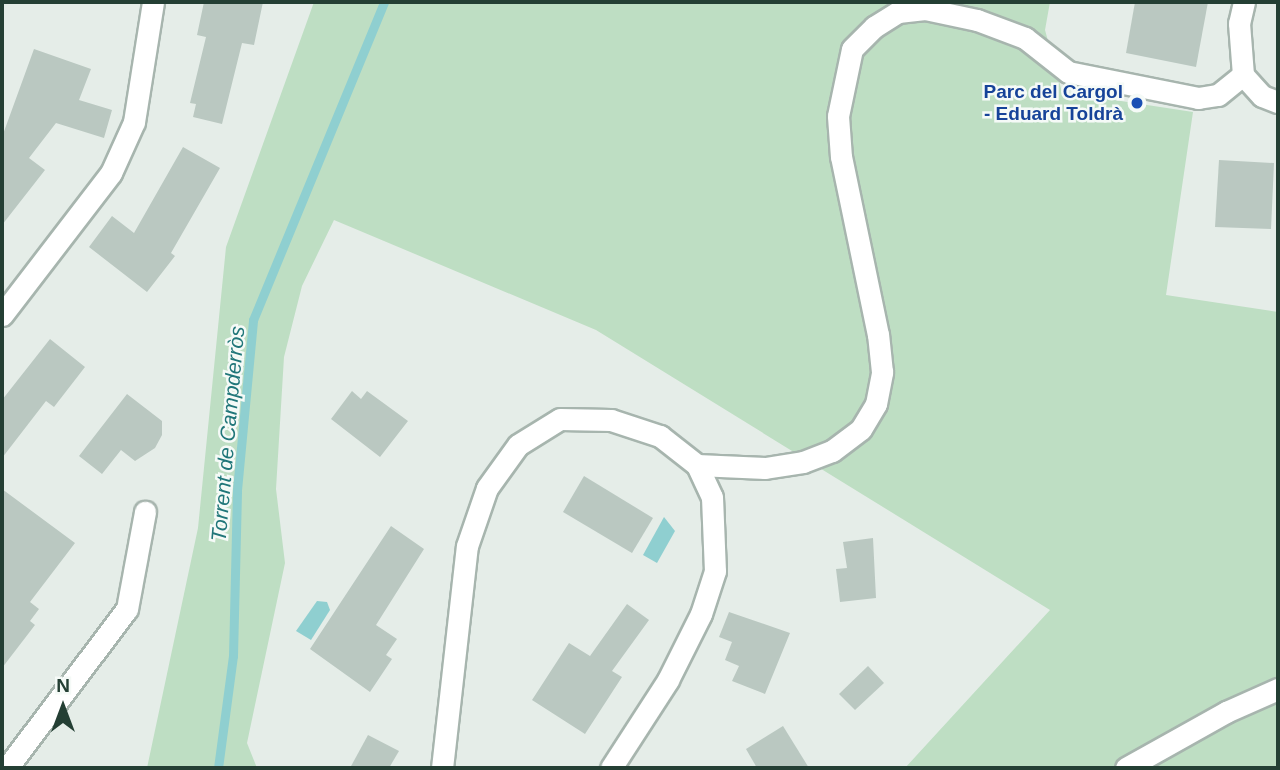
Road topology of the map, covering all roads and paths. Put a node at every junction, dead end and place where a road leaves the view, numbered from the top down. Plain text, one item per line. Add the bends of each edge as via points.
1 (153, 2) edge
2 (1244, 2) edge
3 (1243, 75) junction
4 (1278, 102) edge
5 (2, 315) edge
6 (697, 465) junction
7 (145, 512) dead end
8 (1278, 689) edge
9 (7, 768) edge
10 (442, 768) edge
11 (611, 768) edge
12 (1126, 768) edge

1 - 5 street via 134,122 111,173
2 - 3 street via 1239,23
3 - 4 street via 1262,96
3 - 6 street via 1218,95 1198,98 1068,72 1026,38 976,20 925,9 898,12 874,27 852,50 838,116 841,157 878,335 882,372 876,404 861,429 832,451 803,462 765,468
6 - 10 street via 660,436 611,420 560,419 518,444 487,488 467,546
6 - 11 street via 712,497 715,571 685,648
7 - 9 street via 127,609
8 - 12 street via 1226,712

